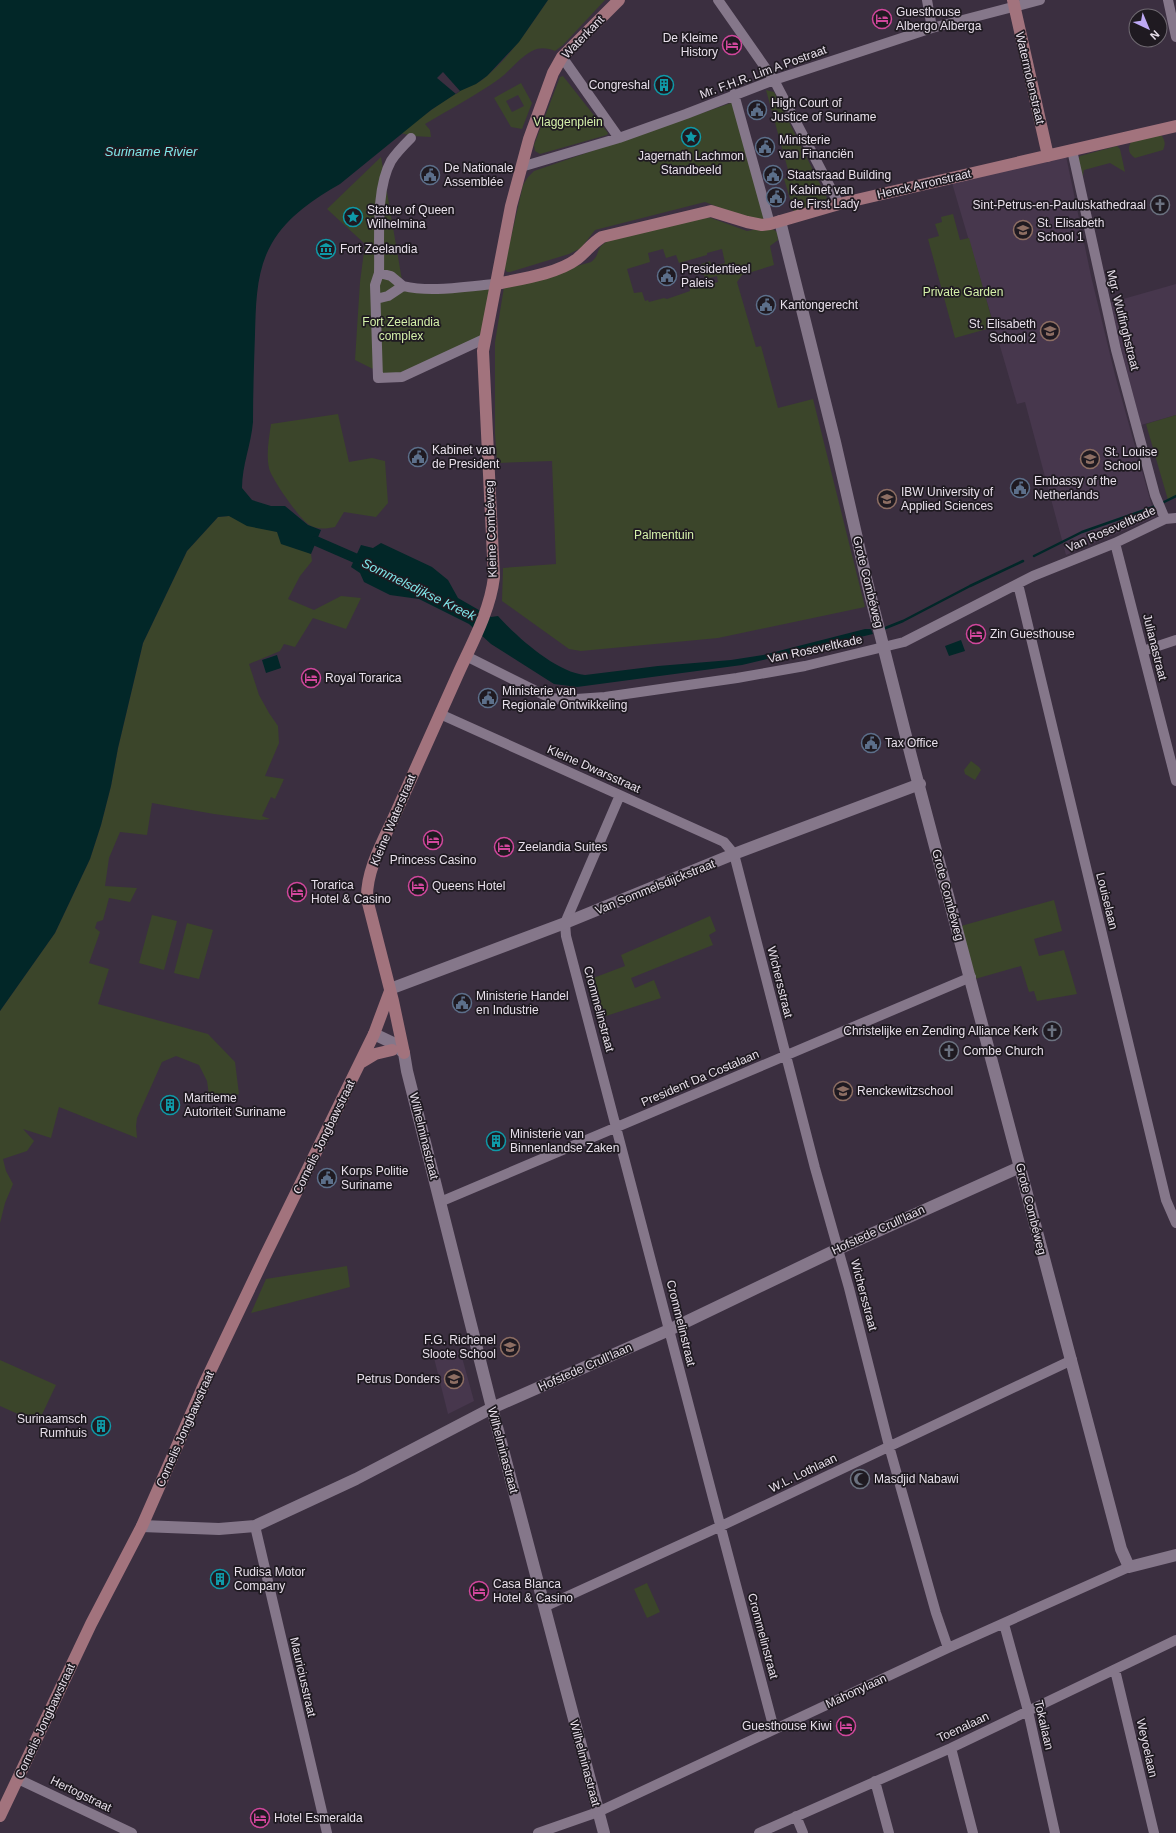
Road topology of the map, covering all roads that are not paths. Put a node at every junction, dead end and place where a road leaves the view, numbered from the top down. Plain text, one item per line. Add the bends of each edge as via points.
1 (619, 0) edge
2 (718, 0) edge
3 (927, 0) edge
4 (1040, 0) edge
5 (1168, 0) edge
6 (1014, 3) edge
7 (932, 28) junction
8 (1176, 37) edge
9 (562, 57) junction
10 (774, 80) junction
11 (734, 94) junction
12 (1176, 126) edge
13 (411, 138) dead end
14 (619, 138) junction
15 (1072, 150) junction
16 (1048, 156) junction
17 (521, 167) junction
18 (839, 204) junction
19 (775, 222) junction
20 (379, 273) junction
21 (496, 284) junction
22 (403, 286) junction
23 (376, 299) junction
24 (484, 339) junction
25 (1164, 516) junction
26 (1176, 518) edge
27 (1115, 543) junction
28 (1018, 584) junction
29 (487, 606) joint
30 (1176, 640) edge
31 (883, 644) junction
32 (1143, 650) junction
33 (466, 656) junction
34 (440, 714) junction
35 (1176, 781) edge
36 (920, 784) junction
37 (620, 795) junction
38 (734, 854) junction
39 (565, 923) junction
40 (971, 977) junction
41 (390, 990) junction
42 (372, 1038) junction
43 (392, 1050) junction
44 (404, 1053) junction
45 (785, 1055) junction
46 (360, 1063) junction
47 (406, 1066) junction
48 (618, 1128) junction
49 (1020, 1167) junction
50 (440, 1202) junction
51 (1176, 1223) edge
52 (838, 1248) junction
53 (669, 1330) junction
54 (1072, 1360) junction
55 (492, 1408) junction
56 (889, 1446) junction
57 (142, 1526) junction
58 (255, 1526) junction
59 (719, 1527) junction
60 (1176, 1555) edge
61 (1129, 1567) junction
62 (544, 1607) junction
63 (1004, 1624) junction
64 (1176, 1640) edge
65 (948, 1648) junction
66 (1115, 1670) junction
67 (1028, 1711) junction
68 (774, 1729) junction
69 (951, 1748) junction
70 (18, 1779) junction
71 (875, 1781) junction
72 (598, 1812) junction
73 (0, 1816) edge
74 (796, 1816) junction
75 (132, 1833) edge
76 (327, 1833) edge
77 (538, 1833) edge
78 (604, 1833) edge
79 (759, 1833) edge
80 (803, 1833) edge
81 (889, 1833) edge
82 (973, 1833) edge
83 (1054, 1833) edge
84 (1154, 1833) edge

1 - 9 main road, Waterkant
2 - 10 street
3 - 7 street
4 - 6 street, Mr. F.H.R. Lim A Postraat
5 - 8 street
6 - 7 street, Mr. F.H.R. Lim A Postraat
6 - 16 main road, Watermolenstraat
7 - 10 street, Mr. F.H.R. Lim A Postraat
9 - 14 street
9 - 17 main road, Waterkant via 553,73
10 - 11 street, Mr. F.H.R. Lim A Postraat
10 - 18 street
11 - 14 street, Mr. F.H.R. Lim A Postraat
11 - 19 street
12 - 15 main road, Henck Arronstraat
13 - 20 street via 392,160 381,191
14 - 17 street, Mr. F.H.R. Lim A Postraat
15 - 16 main road, Henck Arronstraat
15 - 25 street, Mgr. Wulfinghstraat via 1116,350 1155,494
16 - 18 main road, Henck Arronstraat
17 - 21 main road, Waterkant
18 - 19 main road, Henck Arronstraat
19 - 21 main road, Henck Arronstraat via 762,225 712,211 602,237 577,259 564,266
19 - 31 street, Grote Combéweg
20 - 22 street via 391,276
20 - 23 street via 375,285
21 - 22 street via 434,288
21 - 24 main road, Kleine Combéweg
22 - 23 street via 388,296
23 - 24 street via 378,378 402,377
24 - 29 main road, Kleine Combéweg via 484,400 494,577
25 - 26 street, Van Roseveltkade
25 - 27 street, Van Roseveltkade
27 - 28 street, Van Roseveltkade
27 - 32 street, Julianastraat
28 - 31 street, Van Roseveltkade via 904,642
28 - 51 street, Louiselaan via 1166,1200
29 - 33 main road, Kleine Waterstraat
30 - 32 street
31 - 33 street, Van Roseveltkade via 805,666 737,678 604,697 562,700 548,697
31 - 36 street, Grote Combéweg
32 - 35 street, Julianastraat
33 - 34 main road, Kleine Waterstraat
34 - 37 street, Kleine Dwarsstraat
34 - 41 main road, Kleine Waterstraat via 381,846 367,886 367,899
36 - 38 street, Van Sommelsdijckstraat
36 - 40 street, Grote Combéweg
37 - 38 street, Kleine Dwarsstraat via 724,842
37 - 39 street
38 - 39 street, Van Sommelsdijckstraat
38 - 45 street, Wichersstraat
39 - 41 street, Van Sommelsdijckstraat
39 - 48 street, Crommelinstraat via 566,936
40 - 45 street, President Da Costalaan
40 - 49 street, Grote Combéweg
41 - 42 main road
41 - 44 main road, Kleine Waterstraat
42 - 43 street, Wilhelminastraat
42 - 44 street via 393,1043
42 - 46 main road, Cornelis Jongbawstraat
43 - 46 main road via 375,1054
43 - 47 street, Wilhelminastraat
44 - 47 street, Wilhelminastraat
45 - 48 street, President Da Costalaan
45 - 52 street, Wichersstraat
46 - 57 main road, Cornelis Jongbawstraat via 236,1317
47 - 50 street, Wilhelminastraat
48 - 50 street, President Da Costalaan
48 - 53 street, Crommelinstraat
49 - 52 street, Hofstede Crull'laan
49 - 54 street, Grote Combéweg
50 - 55 street, Wilhelminastraat
52 - 53 street, Hofstede Crull'laan
52 - 56 street, Wichersstraat
53 - 55 street, Hofstede Crull'laan
53 - 59 street, Crommelinstraat
54 - 56 street, W.L. Lothlaan
54 - 61 street, Grote Combéweg via 1121,1549
55 - 58 street, Hofstede Crull'laan via 356,1479
55 - 62 street, Wilhelminastraat
56 - 59 street, W.L. Lothlaan
56 - 65 street, Wichersstraat
57 - 58 street, Hofstede Crull'laan via 219,1529
57 - 70 main road, Cornelis Jongbawstraat via 91,1624
58 - 76 street, Mauriciusstraat
59 - 62 street, W.L. Lothlaan
59 - 68 street, Crommelinstraat
60 - 61 street, Mahonylaan
61 - 63 street, Mahonylaan
62 - 72 street, Wilhelminastraat
63 - 65 street, Mahonylaan
63 - 67 street, Tokailaan
64 - 66 street, Toenalaan
65 - 68 street, Mahonylaan
66 - 67 street, Toenalaan
66 - 84 street, Weyoelaan
67 - 69 street, Toenalaan
67 - 83 street, Tokailaan
68 - 72 street, Mahonylaan
69 - 71 street, Toenalaan
69 - 82 street
70 - 73 main road, Cornelis Jongbawstraat
70 - 75 street, Hertogstraat
71 - 74 street, Toenalaan
71 - 81 street
72 - 77 street, Mahonylaan
72 - 78 street, Wilhelminastraat
74 - 79 street, Toenalaan
74 - 80 street

